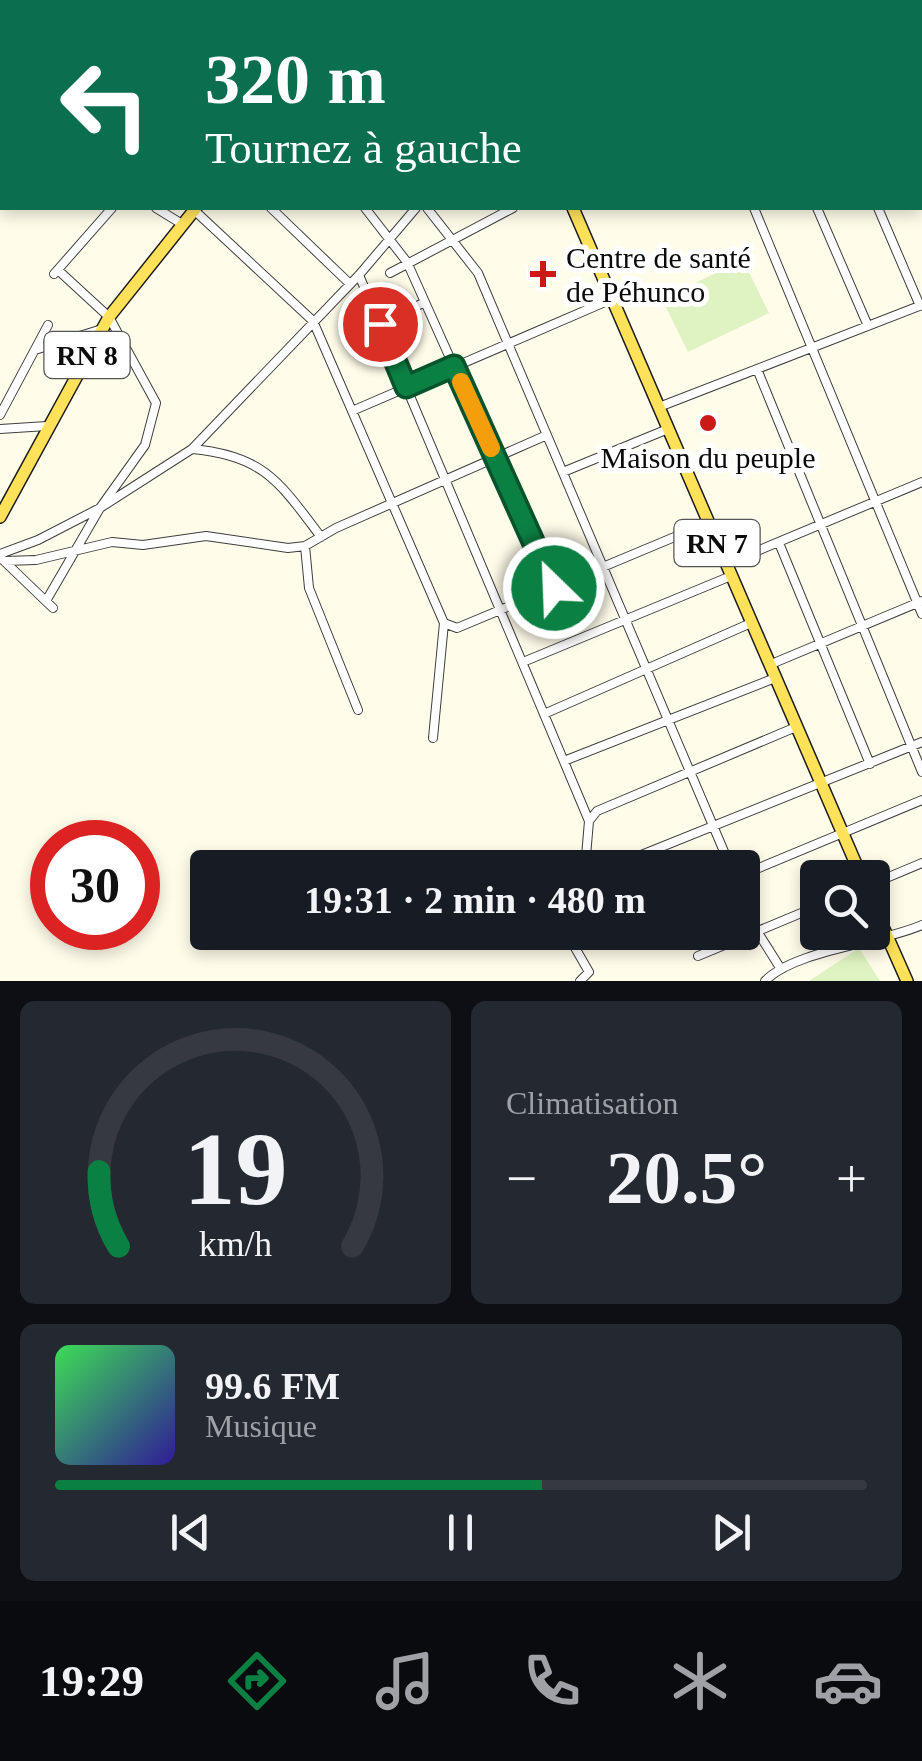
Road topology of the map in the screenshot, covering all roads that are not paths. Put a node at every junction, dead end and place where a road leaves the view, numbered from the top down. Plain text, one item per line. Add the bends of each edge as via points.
1 (110, 210) edge
2 (159, 210) edge
3 (169, 210) edge
4 (194, 210) edge
5 (196, 210) edge
6 (273, 210) edge
7 (367, 210) edge
8 (414, 210) edge
9 (429, 210) edge
10 (508, 210) edge
11 (575, 210) edge
12 (755, 210) edge
13 (818, 210) edge
14 (879, 210) edge
15 (182, 224) junction
16 (388, 238) junction
17 (449, 239) junction
18 (408, 262) junction
19 (390, 273) dead end
20 (360, 275) junction
21 (350, 284) junction
22 (612, 299) junction
23 (426, 302) junction
24 (921, 305) edge
25 (313, 322) junction
26 (105, 323) junction
27 (380, 324) junction
28 (48, 325) dead end
29 (868, 326) junction
30 (508, 343) junction
31 (814, 347) junction
32 (34, 350) junction
33 (454, 366) junction
34 (757, 369) junction
35 (406, 387) junction
36 (658, 407) junction
37 (352, 411) junction
38 (0, 414) edge
39 (47, 426) junction
40 (0, 429) edge
41 (668, 429) junction
42 (547, 435) junction
43 (192, 449) junction
44 (495, 458) junction
45 (563, 472) junction
46 (446, 480) junction
47 (922, 482) edge
48 (876, 502) junction
49 (392, 504) junction
50 (100, 508) junction
51 (0, 517) edge
52 (708, 523) junction
53 (821, 525) junction
54 (321, 537) junction
55 (778, 543) junction
56 (305, 546) junction
57 (75, 550) junction
58 (2, 557) edge
59 (604, 567) junction
60 (728, 570) junction
61 (554, 588) junction
62 (46, 601) junction
63 (920, 602) edge
64 (53, 608) dead end
65 (501, 610) junction
66 (922, 614) edge
67 (627, 619) junction
68 (444, 623) junction
69 (751, 623) junction
70 (862, 626) junction
71 (820, 644) junction
72 (523, 662) junction
73 (769, 664) junction
74 (648, 668) junction
75 (775, 678) junction
76 (358, 710) dead end
77 (544, 714) junction
78 (670, 719) junction
79 (796, 727) junction
80 (433, 738) dead end
81 (922, 742) edge
82 (912, 746) junction
83 (564, 761) junction
84 (870, 764) junction
85 (692, 772) junction
86 (922, 772) edge
87 (821, 784) junction
88 (922, 800) edge
89 (588, 820) junction
90 (714, 825) junction
91 (842, 833) junction
92 (586, 850) edge
93 (653, 850) edge
94 (724, 850) edge
95 (854, 860) edge
96 (922, 863) edge
97 (760, 867) edge
98 (890, 876) edge
99 (800, 914) edge
100 (922, 926) edge
101 (760, 931) edge
102 (760, 937) edge
103 (890, 940) edge
104 (890, 942) edge
105 (576, 950) edge
106 (713, 950) edge
107 (847, 950) edge
108 (698, 956) dead end
109 (779, 966) junction
110 (591, 976) edge
111 (580, 981) edge
112 (765, 981) edge
113 (907, 981) edge

1 - 26 street via 56,272
2 - 15 street
3 - 15 street
4 - 15 main road, RN 8
5 - 25 street
6 - 21 street
7 - 16 street
8 - 16 street
9 - 17 street
10 - 17 street
11 - 22 main road, RN 7
12 - 31 street
13 - 29 street
14 - 24 street
15 - 26 main road, RN 8
16 - 18 street
16 - 20 street
17 - 18 street
17 - 30 street via 478,274
18 - 19 street
18 - 23 street
20 - 21 street
20 - 27 street
21 - 25 street
22 - 30 street
22 - 36 main road, RN 7
23 - 27 street
23 - 33 street
24 - 29 street
25 - 37 street
25 - 43 street
26 - 32 street
26 - 39 main road, RN 8
26 - 50 street via 156,403 145,445
27 - 35 street
28 - 32 street
29 - 31 street
30 - 33 street
30 - 42 street
31 - 34 street
31 - 48 street
32 - 38 street
33 - 35 street
33 - 44 street
34 - 36 street
34 - 53 street
35 - 37 street
35 - 46 street
36 - 41 main road, RN 7
37 - 49 street
39 - 40 street
39 - 51 main road, RN 8
41 - 45 street
41 - 52 main road, RN 7
42 - 44 street
42 - 45 street
43 - 50 street
43 - 54 street via 223,452 274,476
44 - 46 street
44 - 61 street
45 - 59 street
46 - 49 street
46 - 65 street
47 - 48 street
48 - 53 street
48 - 63 street
49 - 54 street
49 - 68 street
50 - 57 street
50 - 58 street
52 - 59 street
52 - 60 main road, RN 7
53 - 55 street
53 - 70 street
54 - 56 street
55 - 60 street
55 - 71 street
56 - 57 street via 206,536
56 - 76 street via 309,588
57 - 58 street via 36,560
57 - 62 street
58 - 62 street
59 - 61 street
59 - 67 street
60 - 67 street
60 - 69 main road, RN 7
61 - 65 street
62 - 64 street
63 - 66 street
63 - 70 street
65 - 68 street via 457,628
65 - 72 street
67 - 72 street
67 - 74 street
68 - 80 street
69 - 73 main road, RN 7
69 - 74 street
70 - 71 street
70 - 82 street
71 - 73 street
71 - 84 street
72 - 77 street
73 - 75 main road, RN 7
74 - 77 street
74 - 78 street
75 - 78 street
75 - 79 main road, RN 7
77 - 83 street
78 - 83 street
78 - 85 street
79 - 85 street
79 - 87 main road, RN 7
81 - 82 street
82 - 84 street
82 - 86 street
83 - 89 street
84 - 87 street
85 - 89 street
85 - 90 street
87 - 90 street
87 - 91 main road, RN 7
88 - 91 street
89 - 92 street
90 - 93 street
90 - 94 street
91 - 95 main road, RN 7
91 - 97 street
96 - 98 street
99 - 101 street
100 - 103 street
102 - 109 street
104 - 113 main road
105 - 110 street
106 - 108 street
107 - 109 street
109 - 112 street
110 - 111 street

